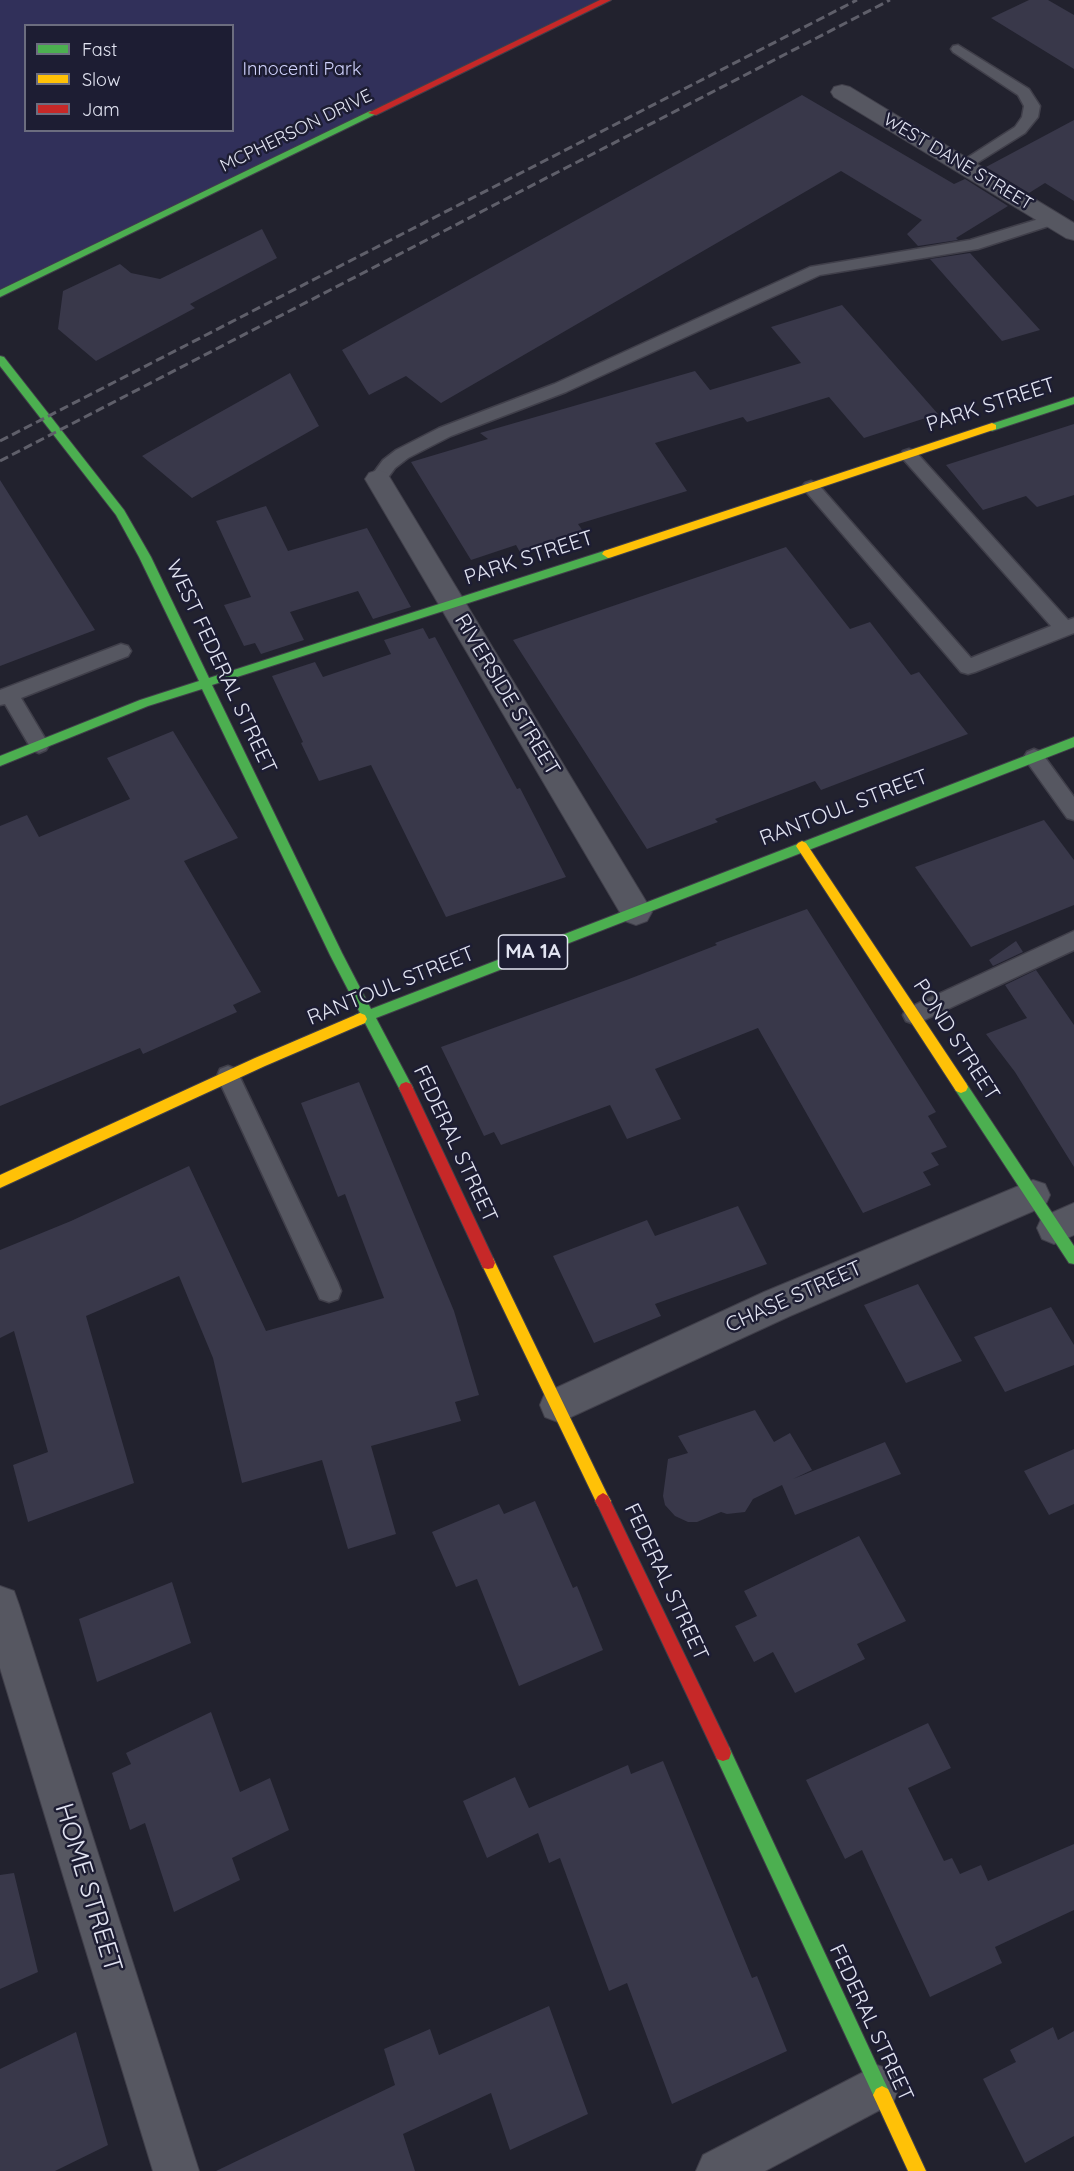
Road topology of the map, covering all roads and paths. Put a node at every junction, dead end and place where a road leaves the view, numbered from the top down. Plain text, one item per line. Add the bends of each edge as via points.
1 (607, 0) edge
2 (958, 49) dead end
3 (842, 92) dead end
4 (964, 166) junction
5 (1052, 220) junction
6 (1074, 233) edge
7 (0, 294) edge
8 (0, 359) edge
9 (1074, 400) edge
10 (909, 454) junction
11 (378, 479) joint
12 (811, 487) junction
13 (453, 606) junction
14 (1069, 627) edge
15 (121, 651) dead end
16 (204, 683) junction
17 (4, 696) edge
18 (1074, 742) edge
19 (39, 745) junction
20 (1034, 757) junction
21 (0, 761) edge
22 (1074, 812) edge
23 (802, 846) junction
24 (636, 912) junction
25 (1074, 940) edge
26 (914, 1015) junction
27 (368, 1016) junction
28 (228, 1076) junction
29 (0, 1182) edge
30 (1033, 1195) junction
31 (1064, 1223) edge
32 (1074, 1258) edge
33 (328, 1291) dead end
34 (558, 1405) junction
35 (0, 1605) edge
36 (877, 2086) junction
37 (177, 2171) edge
38 (719, 2171) edge
39 (917, 2171) edge

1 - 7 main road, MCPHERSON DRIVE
2 - 4 lane via 1024,92 1032,106 1030,117 1020,130
3 - 4 street, WEST DANE STREET
4 - 5 street, WEST DANE STREET
5 - 6 street, WEST DANE STREET
5 - 11 lane via 972,245 816,271 560,388 445,432 402,454
8 - 16 main road, WEST FEDERAL STREET via 120,513
9 - 10 main road, PARK STREET
10 - 12 main road, PARK STREET
10 - 14 lane
11 - 13 street, RIVERSIDE STREET
12 - 13 main road, PARK STREET
12 - 14 lane via 968,667
13 - 16 main road, PARK STREET
13 - 24 street, RIVERSIDE STREET
15 - 17 lane
16 - 19 main road, PARK STREET
16 - 27 main road, WEST FEDERAL STREET
17 - 19 lane
18 - 20 main road, RANTOUL STREET / MA 1A
19 - 21 main road, PARK STREET
20 - 22 lane
20 - 23 main road, RANTOUL STREET / MA 1A
23 - 24 main road, RANTOUL STREET / MA 1A
23 - 26 main road, POND STREET
24 - 27 main road, RANTOUL STREET / MA 1A
25 - 26 lane
26 - 30 main road, POND STREET
27 - 28 main road, RANTOUL STREET / MA 1A
27 - 34 main road, FEDERAL STREET
28 - 29 main road, RANTOUL STREET / MA 1A
28 - 33 lane
30 - 31 main road, POND STREET
30 - 34 street, CHASE STREET via 777,1304
31 - 32 main road, POND STREET
34 - 36 main road, FEDERAL STREET
35 - 37 street, HOME STREET
36 - 38 street
36 - 39 main road, FEDERAL STREET

